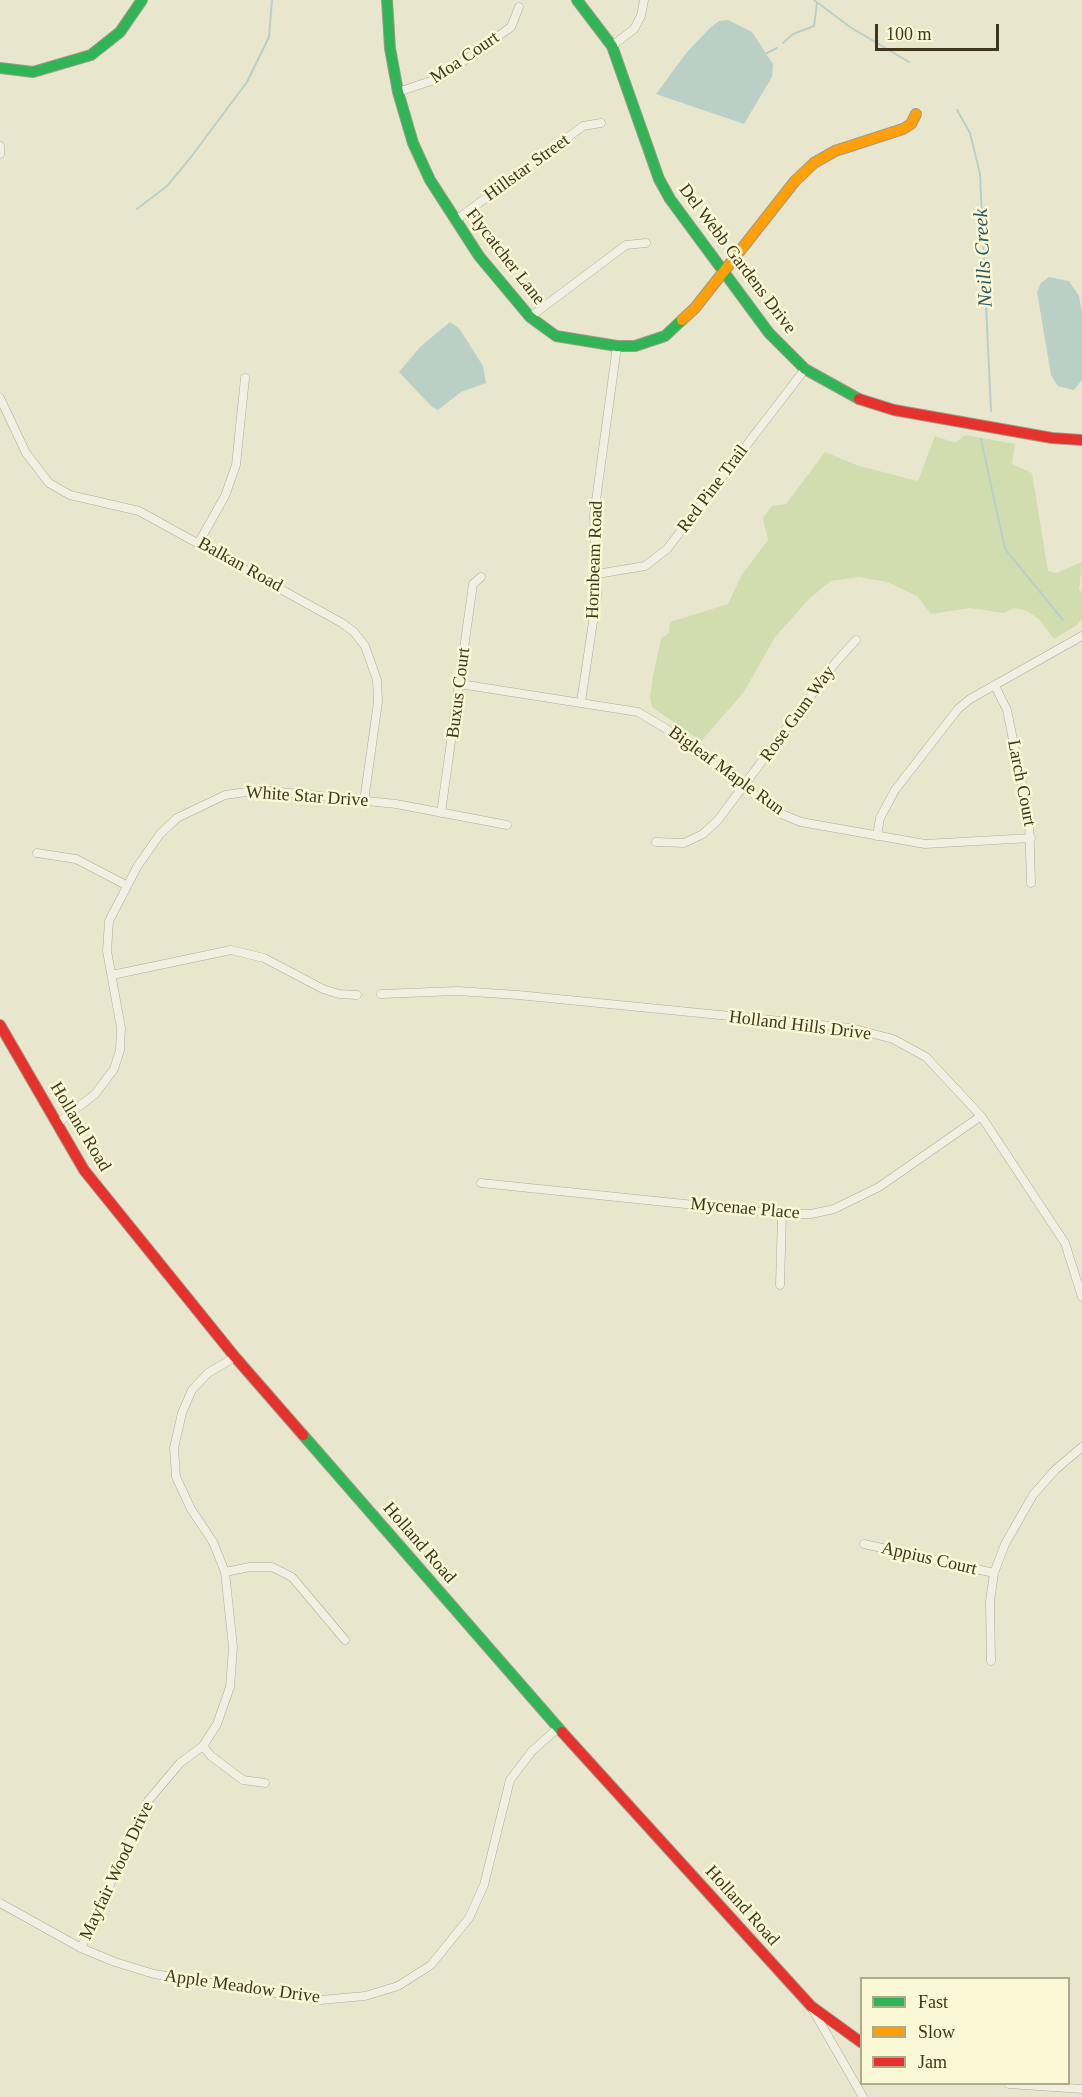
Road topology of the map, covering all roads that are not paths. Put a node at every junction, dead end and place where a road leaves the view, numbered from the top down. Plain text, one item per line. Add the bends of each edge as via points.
1 (142, 0) edge
2 (387, 0) edge
3 (577, 0) edge
4 (644, 0) edge
5 (519, 7) dead end
6 (612, 46) junction
7 (0, 68) edge
8 (398, 92) junction
9 (916, 114) dead end
10 (601, 123) dead end
11 (0, 146) edge
12 (0, 154) edge
13 (456, 220) junction
14 (646, 243) dead end
15 (723, 272) junction
16 (530, 317) junction
17 (617, 346) junction
18 (805, 369) junction
19 (245, 378) dead end
20 (0, 398) edge
21 (1082, 440) edge
22 (199, 542) junction
23 (597, 574) junction
24 (481, 577) dead end
25 (1082, 636) edge
26 (856, 640) dead end
27 (460, 684) junction
28 (995, 686) junction
29 (581, 702) junction
30 (745, 787) junction
31 (364, 801) junction
32 (441, 813) junction
33 (507, 825) dead end
34 (877, 836) junction
35 (1031, 838) junction
36 (656, 842) dead end
37 (37, 853) dead end
38 (1031, 883) dead end
39 (126, 885) junction
40 (112, 975) junction
41 (381, 994) dead end
42 (357, 995) dead end
43 (0, 1025) edge
44 (981, 1116) junction
45 (58, 1123) junction
46 (481, 1183) dead end
47 (782, 1214) junction
48 (780, 1285) dead end
49 (1082, 1297) edge
50 (235, 1357) junction
51 (1082, 1447) edge
52 (864, 1544) dead end
53 (225, 1572) junction
54 (994, 1574) junction
55 (345, 1640) dead end
56 (992, 1661) dead end
57 (558, 1728) junction
58 (203, 1746) junction
59 (265, 1783) dead end
60 (0, 1903) edge
61 (81, 1948) junction
62 (811, 2006) junction
63 (860, 2042) edge
64 (1021, 2085) edge
65 (1082, 2090) edge
66 (863, 2097) edge

1 - 7 street via 120,32 92,55 33,72
2 - 8 street, Flycatcher Lane
3 - 6 street, Del Webb Gardens Drive
4 - 6 street via 634,29
5 - 8 street, Moa Court via 511,27 440,78
6 - 15 street, Del Webb Gardens Drive via 659,179
8 - 13 street, Flycatcher Lane via 417,152
9 - 15 street, Flycatcher Lane via 903,129 835,151 814,163 795,181
10 - 13 street, Hillstar Street via 583,126
11 - 12 street
13 - 16 street, Flycatcher Lane via 479,256
14 - 16 street via 626,245
15 - 17 street, Flycatcher Lane via 695,308 665,336 651,342
15 - 18 street, Del Webb Gardens Drive via 770,333
16 - 17 street, Flycatcher Lane via 556,336
17 - 23 street, Hornbeam Road via 594,515
18 - 21 street, Del Webb Gardens Drive via 862,401 894,410
18 - 23 street, Red Pine Trail via 667,549 645,566
19 - 22 street via 236,465 225,496
20 - 22 street, Balkan Road via 26,453 49,483 70,495 139,511
22 - 31 street, Balkan Road via 342,623 365,646 377,680 378,702
23 - 29 street, Hornbeam Road
24 - 27 street, Buxus Court via 473,584
25 - 28 street
26 - 30 street, Rose Gum Way
27 - 29 street, Bigleaf Maple Run
27 - 32 street, Buxus Court
28 - 34 street via 970,699 947,720 885,804
28 - 35 street, Larch Court via 1007,710
29 - 30 street, Bigleaf Maple Run via 625,708 649,717
30 - 34 street, Bigleaf Maple Run via 779,813 801,822
30 - 36 street, Rose Gum Way via 703,834 684,843
31 - 32 street, White Star Drive
31 - 39 street, White Star Drive via 261,789 225,795 177,818 160,834
32 - 33 street, White Star Drive
34 - 35 street, Bigleaf Maple Run via 940,845
35 - 38 street, Larch Court
37 - 39 street via 76,859
39 - 40 street, White Star Drive via 109,921
40 - 42 street via 231,950 264,958 339,994
40 - 45 street, White Star Drive via 122,1028 118,1059 110,1078 96,1094
41 - 44 street, Holland Hills Drive via 518,995 850,1029 893,1039 926,1057
43 - 45 street, Holland Road
44 - 47 street, Mycenae Place via 859,1197 834,1209
44 - 49 street, Holland Hills Drive via 1065,1243
45 - 50 street, Holland Road via 84,1170
46 - 47 street, Mycenae Place
47 - 48 street
50 - 53 street, Mayfair Wood Drive via 208,1373 192,1390 174,1448 176,1478 213,1542
50 - 57 street, Holland Road
51 - 54 street via 1055,1470 1022,1510
52 - 54 street, Appius Court
53 - 55 street via 272,1567 292,1577
53 - 58 street, Mayfair Wood Drive via 233,1647 230,1687 217,1724
54 - 56 street via 989,1630
57 - 61 street, Apple Meadow Drive via 532,1751 510,1779 484,1885 470,1918 431,1965 398,1986 366,1996 320,2000 154,1974
57 - 62 street, Holland Road
58 - 59 street via 243,1780
58 - 61 street, Mayfair Wood Drive via 180,1763 148,1801
60 - 61 street, Apple Meadow Drive
62 - 63 street, Holland Road
62 - 66 street
64 - 65 street

